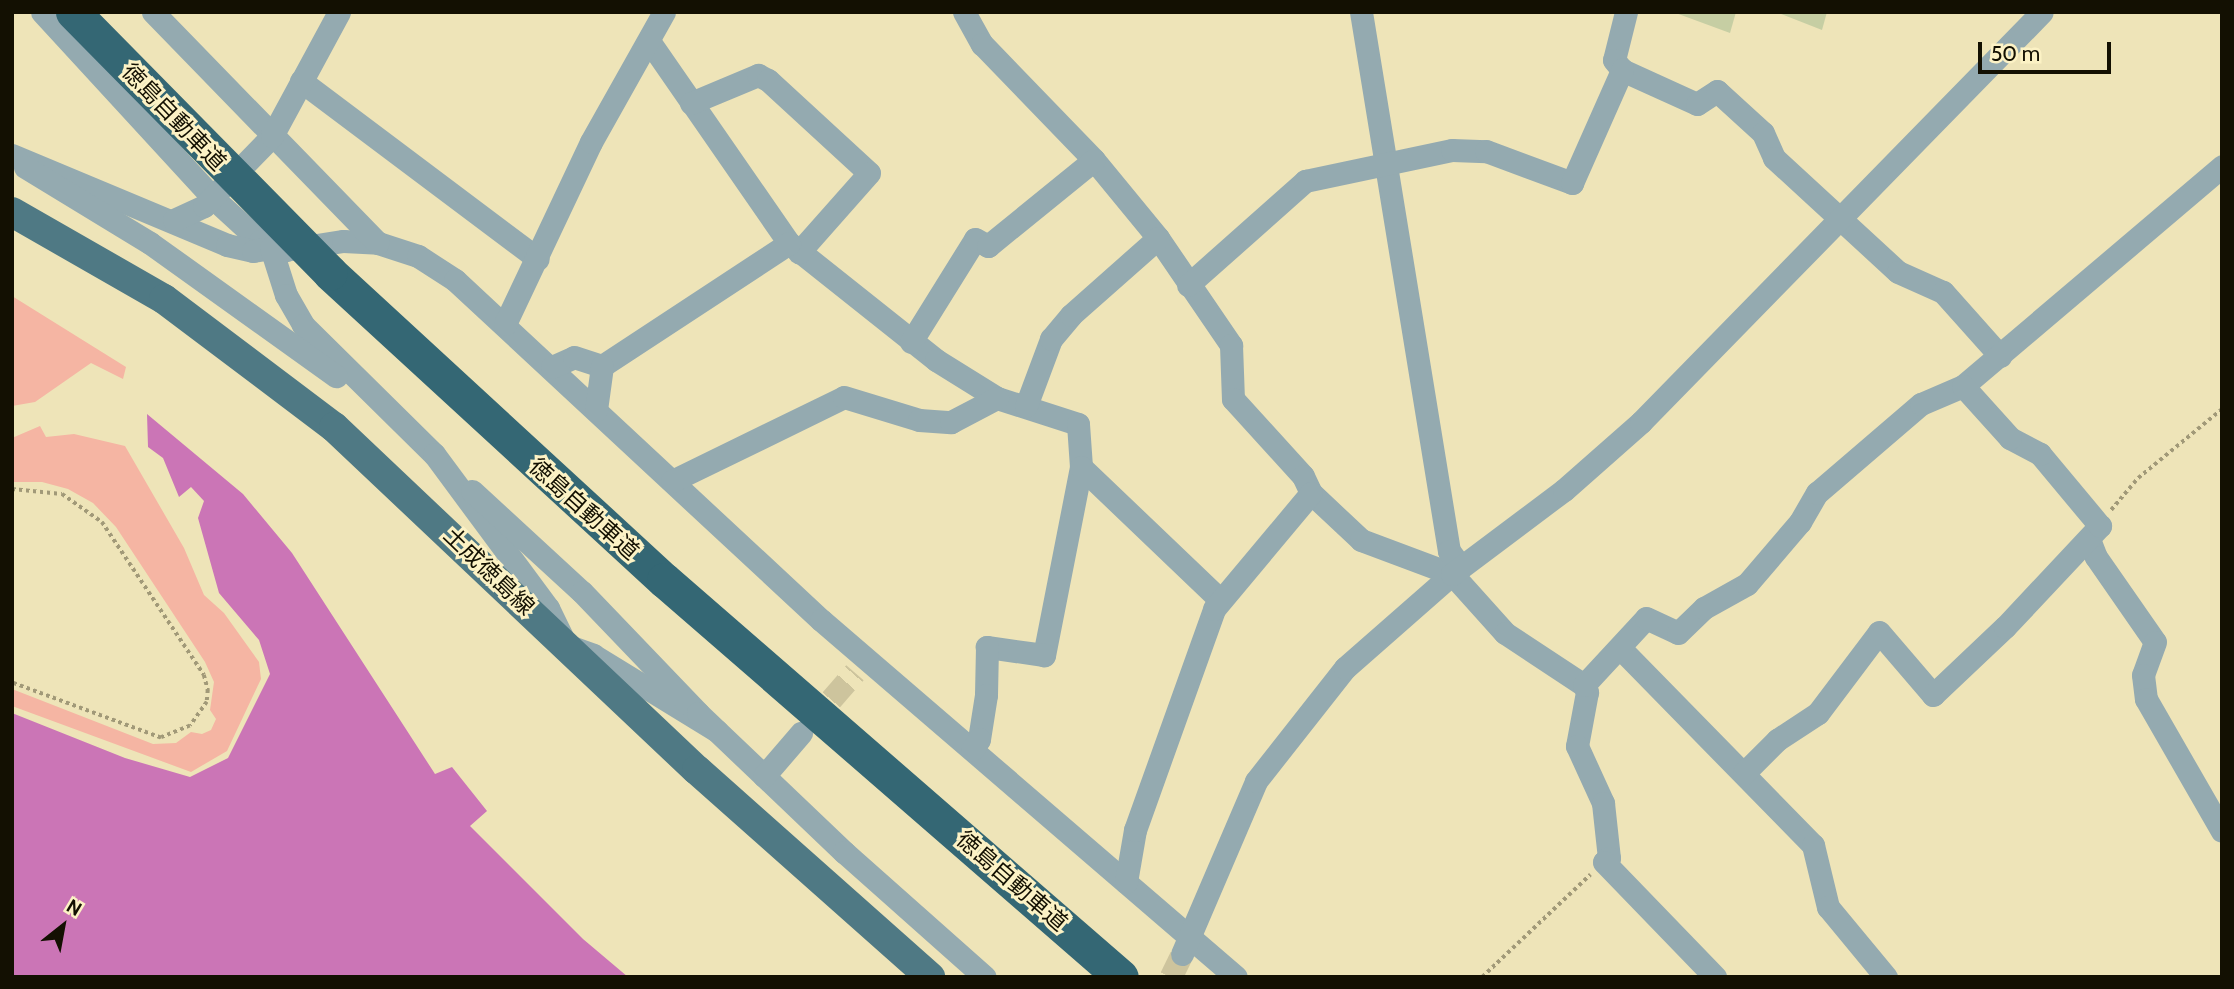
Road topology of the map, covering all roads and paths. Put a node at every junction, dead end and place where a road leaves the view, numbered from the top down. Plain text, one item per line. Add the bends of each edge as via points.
1 (42, 12) edge
2 (73, 12) edge
3 (153, 12) edge
4 (339, 12) edge
5 (664, 12) edge
6 (964, 12) edge
7 (1361, 12) edge
8 (1626, 12) edge
9 (2042, 12) edge
10 (649, 41) junction
11 (1622, 70) junction
12 (301, 81) junction
13 (691, 103) junction
14 (272, 136) junction
15 (12, 155) edge
16 (1094, 160) junction
17 (1384, 164) junction
18 (2222, 166) edge
19 (213, 198) junction
20 (12, 212) edge
21 (1840, 219) junction
22 (174, 220) junction
23 (1158, 238) junction
24 (378, 243) junction
25 (271, 248) junction
26 (794, 248) junction
27 (538, 259) junction
28 (1188, 285) junction
29 (505, 324) junction
30 (911, 342) junction
31 (2000, 356) junction
32 (602, 366) junction
33 (552, 367) junction
34 (1963, 386) junction
35 (997, 398) junction
36 (383, 405) junction
37 (1026, 405) junction
38 (2222, 409) edge
39 (596, 410) junction
40 (1080, 467) junction
41 (447, 475) junction
42 (671, 481) junction
43 (12, 489) edge
44 (1311, 493) junction
45 (2094, 533) junction
46 (1456, 571) junction
47 (1220, 600) junction
48 (566, 645) junction
49 (1620, 648) junction
50 (12, 683) edge
51 (1584, 685) junction
52 (717, 731) junction
53 (801, 733) tunnel mouth
54 (973, 749) junction
55 (1744, 774) junction
56 (764, 776) junction
57 (2222, 831) edge
58 (1604, 862) junction
59 (1126, 882) junction
60 (1186, 945) junction
61 (930, 977) edge
62 (985, 977) edge
63 (1121, 977) edge
64 (1236, 977) edge
65 (1482, 977) edge
66 (1715, 977) edge
67 (1886, 977) edge

1 - 19 street
2 - 63 highway, 徳島自動車道, bridge via 330,273 645,563
3 - 14 street
4 - 12 street
5 - 10 street
6 - 16 street via 982,44
7 - 17 street
8 - 11 street via 1614,60
9 - 21 street
10 - 13 street
10 - 27 street via 591,142
11 - 17 street via 1573,183 1486,150 1452,150
11 - 21 street via 1697,104 1717,91 1763,133 1774,158
12 - 14 street
12 - 27 street
13 - 26 street
13 - 26 street via 758,75 869,173
14 - 19 street
14 - 24 street
15 - 22 street
15 - 36 street via 40,180 150,243 345,383
16 - 23 street
16 - 30 street via 988,246 975,239
17 - 28 street via 1306,181
17 - 46 street
18 - 31 street
19 - 22 street
19 - 25 street
20 - 48 main road, 土成徳島線 via 164,299 279,382 345,436
21 - 31 street via 1898,272 1943,292
21 - 46 street via 1604,456
22 - 25 street via 227,246 253,251
23 - 28 street
23 - 37 street via 1071,315 1051,339
24 - 25 street via 343,240 293,250
24 - 29 street via 437,267
25 - 36 street via 286,295 303,325
26 - 30 street
26 - 32 street
27 - 29 street
28 - 44 street via 1231,345 1233,399 1303,476
29 - 33 street
30 - 35 street
31 - 34 street
32 - 33 street via 573,357
32 - 39 street
33 - 39 street
34 - 45 street via 2010,438 2040,454
34 - 49 street via 1921,404 1817,493 1787,538 1747,584 1704,608 1678,633 1646,618
35 - 37 street
35 - 42 street via 951,422 919,419 844,397
36 - 41 street via 434,454
37 - 40 street via 1078,424
38 - 45 path via 2138,478
39 - 42 street
40 - 47 street
40 - 54 street via 1044,655 987,647 986,695
41 - 48 street via 548,608
41 - 52 street via 468,486 582,592
42 - 54 street via 861,665
43 - 50 path via 62,494 102,522 204,675 208,690 207,702 190,726 161,738
44 - 46 street via 1361,540
44 - 47 street
45 - 55 street via 1933,695 1878,632 1818,713 1777,740
45 - 57 street via 2096,557 2155,642 2143,675 2146,699
46 - 51 street via 1506,633
46 - 60 street via 1345,668 1256,781
47 - 59 street via 1135,830
48 - 52 street via 593,655
48 - 61 main road, 土成徳島線 via 819,881
49 - 51 street
49 - 55 street
51 - 58 street via 1587,692 1577,746 1603,803 1608,848
52 - 56 street
53 - 56 street
54 - 59 street
55 - 67 street via 1813,845 1828,907
56 - 62 street
58 - 65 path
58 - 66 street
59 - 60 street
60 - 64 street

